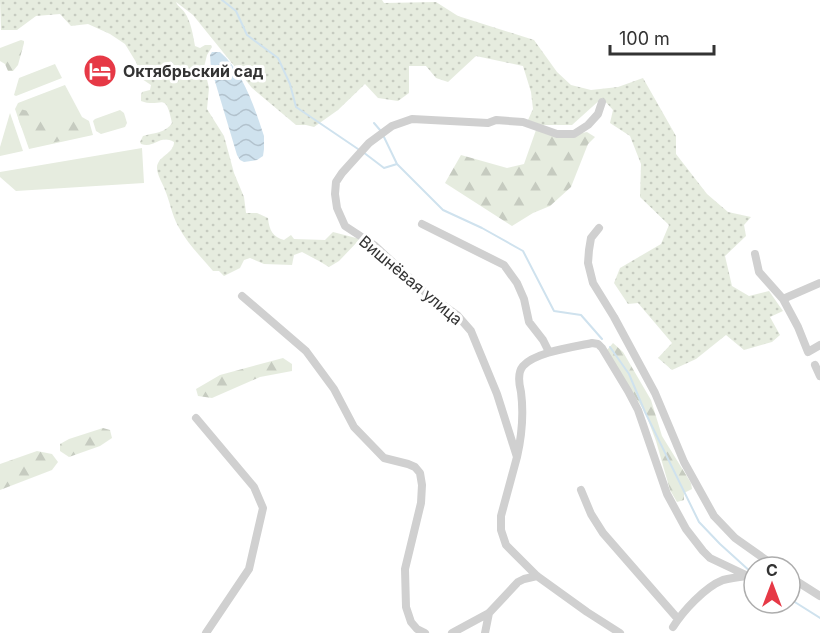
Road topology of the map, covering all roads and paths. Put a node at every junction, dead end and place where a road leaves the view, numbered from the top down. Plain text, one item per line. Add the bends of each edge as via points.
1 (602, 102) dead end
2 (422, 224) dead end
3 (599, 228) dead end
4 (755, 254) dead end
5 (820, 283) edge
6 (242, 296) dead end
7 (783, 298) junction
8 (820, 345) edge
9 (549, 352) junction
10 (815, 365) dead end
11 (820, 376) edge
12 (196, 417) dead end
13 (517, 457) junction
14 (581, 490) dead end
15 (759, 555) edge
16 (742, 572) edge
17 (537, 576) junction
18 (742, 577) edge
19 (802, 585) edge
20 (820, 596) edge
21 (489, 614) junction
22 (206, 633) edge
23 (425, 633) edge
24 (452, 633) edge
25 (485, 633) edge
26 (620, 633) edge

1 - 13 street, Вишнёвая улица via 598,114 574,134 557,134 523,122 412,119 392,126 369,143 336,182 335,194 345,226 374,245 426,293 458,315 471,331
2 - 9 street via 504,265 517,283 529,322
3 - 15 street via 588,250 593,283 655,393 684,462 714,516
4 - 7 street via 759,272
5 - 7 street
6 - 23 street via 306,351 334,389 354,427 384,458 408,464 420,473 421,503 405,569 406,607 411,622
7 - 8 street via 808,352
9 - 13 street via 521,368 523,421
9 - 16 street via 592,343 602,348 638,410 668,494 686,529 710,558
10 - 11 street
12 - 22 street via 254,488 263,508 249,569
13 - 17 street via 501,530 506,545
14 - 18 street via 603,532 675,623 714,585
17 - 21 street via 518,582
17 - 26 street
19 - 20 street
21 - 24 street
21 - 25 street

